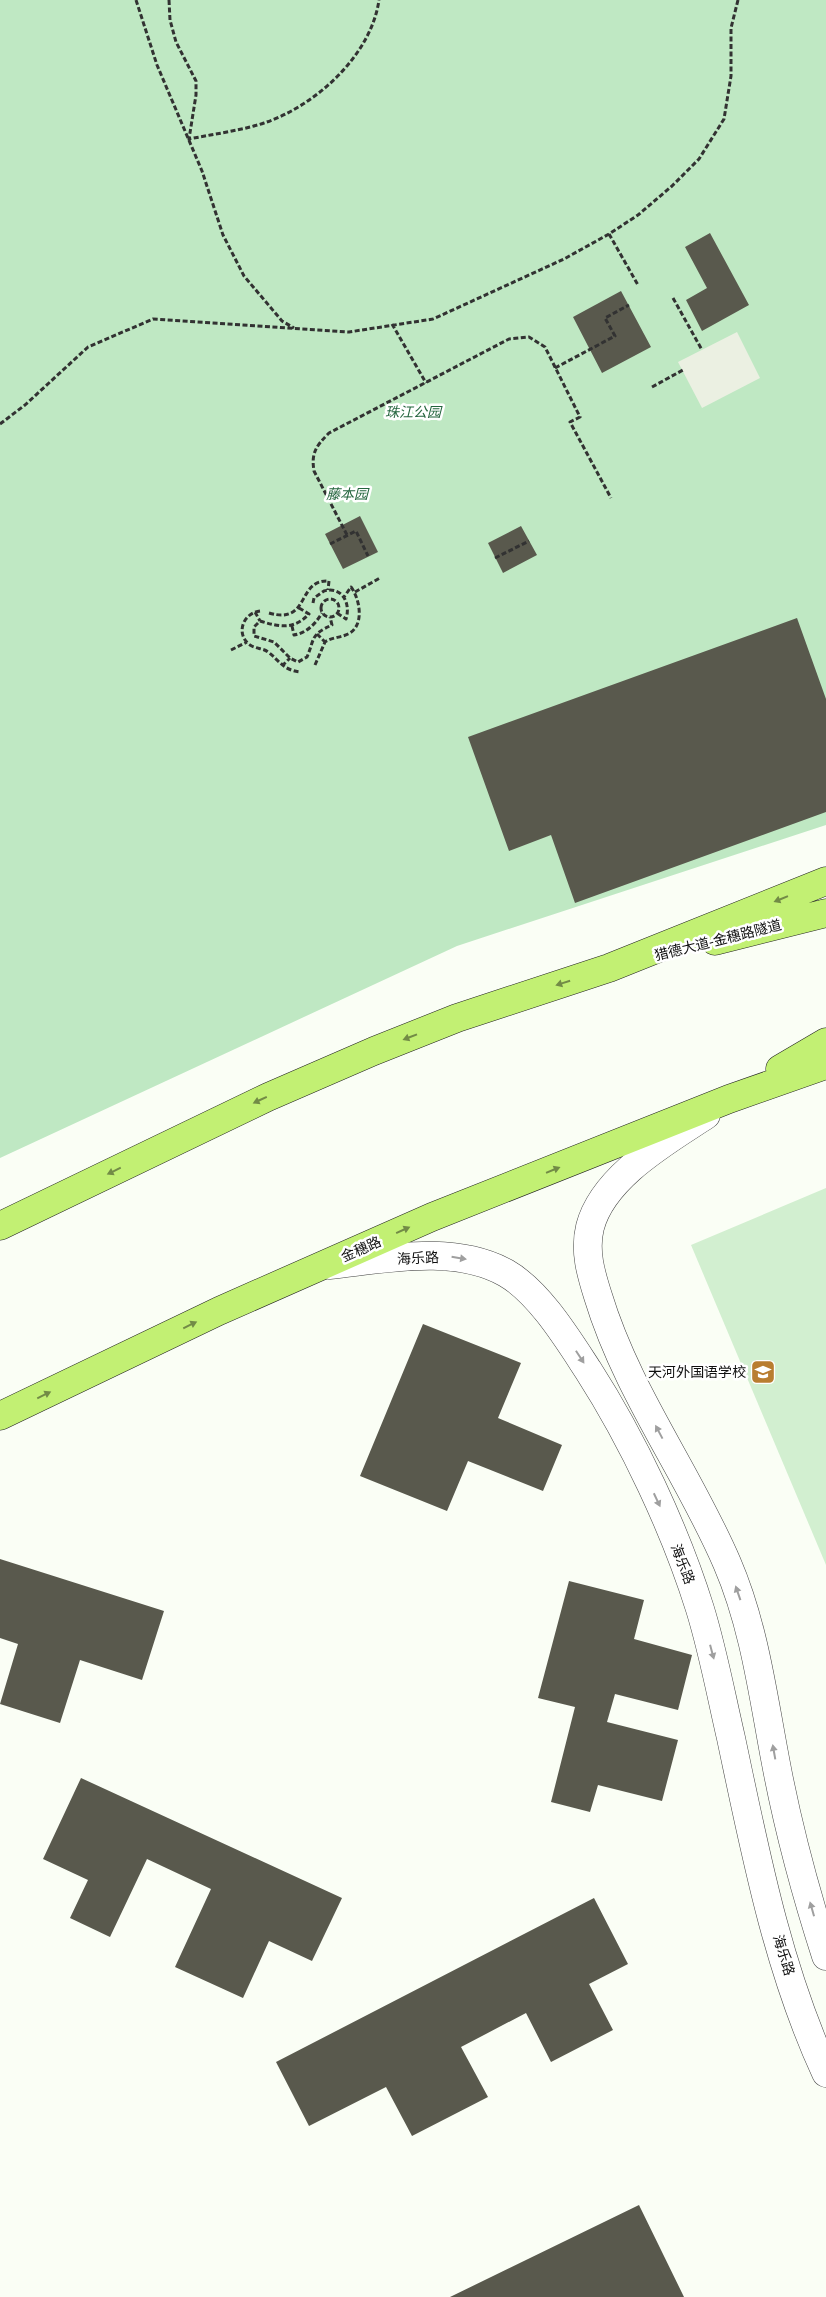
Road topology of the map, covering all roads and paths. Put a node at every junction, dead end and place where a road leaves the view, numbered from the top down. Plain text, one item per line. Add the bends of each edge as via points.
1 (136, 0) edge
2 (169, 0) edge
3 (379, 0) edge
4 (738, 0) edge
5 (188, 139) junction
6 (609, 234) junction
7 (638, 285) dead end
8 (674, 298) dead end
9 (629, 305) dead end
10 (392, 324) junction
11 (296, 330) junction
12 (702, 350) dead end
13 (555, 368) junction
14 (683, 370) dead end
15 (426, 383) junction
16 (652, 387) dead end
17 (0, 424) edge
18 (611, 498) dead end
19 (347, 535) junction
20 (529, 541) dead end
21 (330, 544) dead end
22 (368, 556) dead end
23 (495, 558) dead end
24 (380, 578) dead end
25 (328, 590) junction
26 (355, 592) junction
27 (344, 597) junction
28 (313, 603) dead end
29 (300, 608) junction
30 (260, 611) dead end
31 (255, 612) junction
32 (269, 613) dead end
33 (322, 613) junction
34 (337, 613) junction
35 (330, 617) junction
36 (260, 621) junction
37 (292, 626) junction
38 (317, 634) junction
39 (247, 642) junction
40 (325, 642) junction
41 (231, 650) dead end
42 (290, 658) junction
43 (315, 665) dead end
44 (282, 666) junction
45 (300, 672) dead end
46 (826, 881) edge
47 (826, 913) edge
48 (609, 968) junction
49 (826, 1042) edge
50 (826, 1066) edge
51 (826, 1080) edge
52 (729, 1099) junction
53 (0, 1226) edge
54 (323, 1266) junction
55 (0, 1416) edge
56 (826, 1956) edge
57 (826, 2073) edge

1 - 5 path via 157,65
2 - 5 path via 176,42 196,81
3 - 5 path via 359,52 320,92 290,112 264,123
4 - 6 path via 731,28 731,76 724,119 692,166 638,214
5 - 11 path via 223,235 244,276 282,321
6 - 7 path
6 - 10 path via 564,259 432,319
8 - 12 path
9 - 13 path via 605,318 615,336
10 - 11 path via 349,332
10 - 15 path
11 - 17 path via 153,319 88,347
13 - 15 path via 545,347 529,337 509,339
13 - 18 path via 580,416 570,422
14 - 16 path
15 - 19 path via 329,434 315,447 314,471
19 - 21 path
19 - 22 path via 356,531
20 - 23 path
24 - 26 path
25 - 27 path
25 - 28 path via 320,593
25 - 29 path via 329,580 312,586
26 - 27 path via 351,587
26 - 40 path via 359,613 352,631
27 - 34 path via 348,608 346,618
29 - 32 path via 282,615
29 - 37 path via 309,614
30 - 31 path
31 - 36 path
31 - 39 path via 244,620 243,633
33 - 34 path via 322,605 329,600 337,603
33 - 35 path
33 - 37 path via 302,633 294,635
34 - 35 path
35 - 38 path via 332,626
36 - 37 path
36 - 42 path via 254,627 254,636 274,642
38 - 40 path
38 - 42 path via 311,641 307,657 298,662
39 - 41 path
39 - 44 path via 265,650
40 - 43 path
42 - 44 path
44 - 45 path
46 -> 48 main road
47 - 48 main road, 猎德大道-金穗路隧道
48 -> 53 main road via 457,1018 374,1051 268,1097
49 - 52 main road
50 - 52 main road
51 - 52 street
54 -> 52 main road, 金穗路 via 432,1217
56 -> 52 street via 795,1848 755,1654 741,1602 704,1514 623,1366 588,1264 590,1229 600,1201 657,1147
55 -> 54 main road, 金穗路 via 219,1311
54 -> 57 street, 海乐路 via 446,1256 480,1262 508,1274 540,1302 596,1382 659,1505 700,1608 758,1868 798,2001

